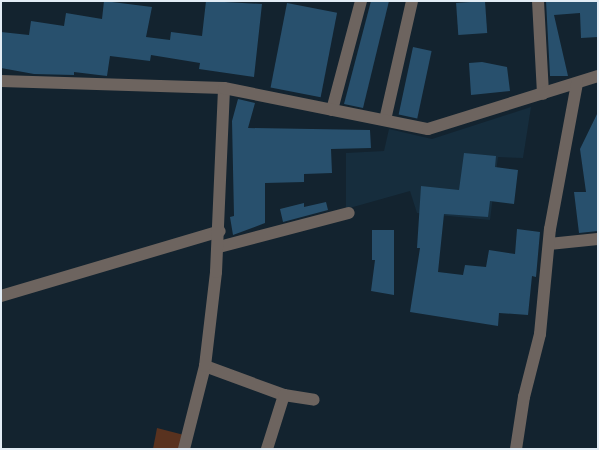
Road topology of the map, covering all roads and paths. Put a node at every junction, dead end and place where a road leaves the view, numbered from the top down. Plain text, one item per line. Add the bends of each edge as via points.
1 (361, 1) edge
2 (412, 1) edge
3 (538, 1) edge
4 (598, 76) edge
5 (1, 80) edge
6 (577, 83) junction
7 (224, 88) junction
8 (543, 94) junction
9 (332, 110) junction
10 (384, 120) junction
11 (349, 213) dead end
12 (220, 231) junction
13 (598, 239) edge
14 (548, 244) junction
15 (219, 247) junction
16 (1, 296) edge
17 (204, 366) junction
18 (284, 395) junction
19 (314, 400) dead end
20 (184, 449) edge
21 (267, 449) edge
22 (516, 449) edge

1 - 9 street
2 - 10 street
3 - 8 street
4 - 6 street
5 - 7 street
6 - 8 street
6 - 14 street
7 - 9 street
7 - 12 street
8 - 10 street via 428,129
9 - 10 street
11 - 15 street
12 - 15 street
12 - 16 street
13 - 14 street
14 - 22 street via 540,334 524,396
15 - 17 street
17 - 18 street
17 - 20 street
18 - 19 street
18 - 21 street

